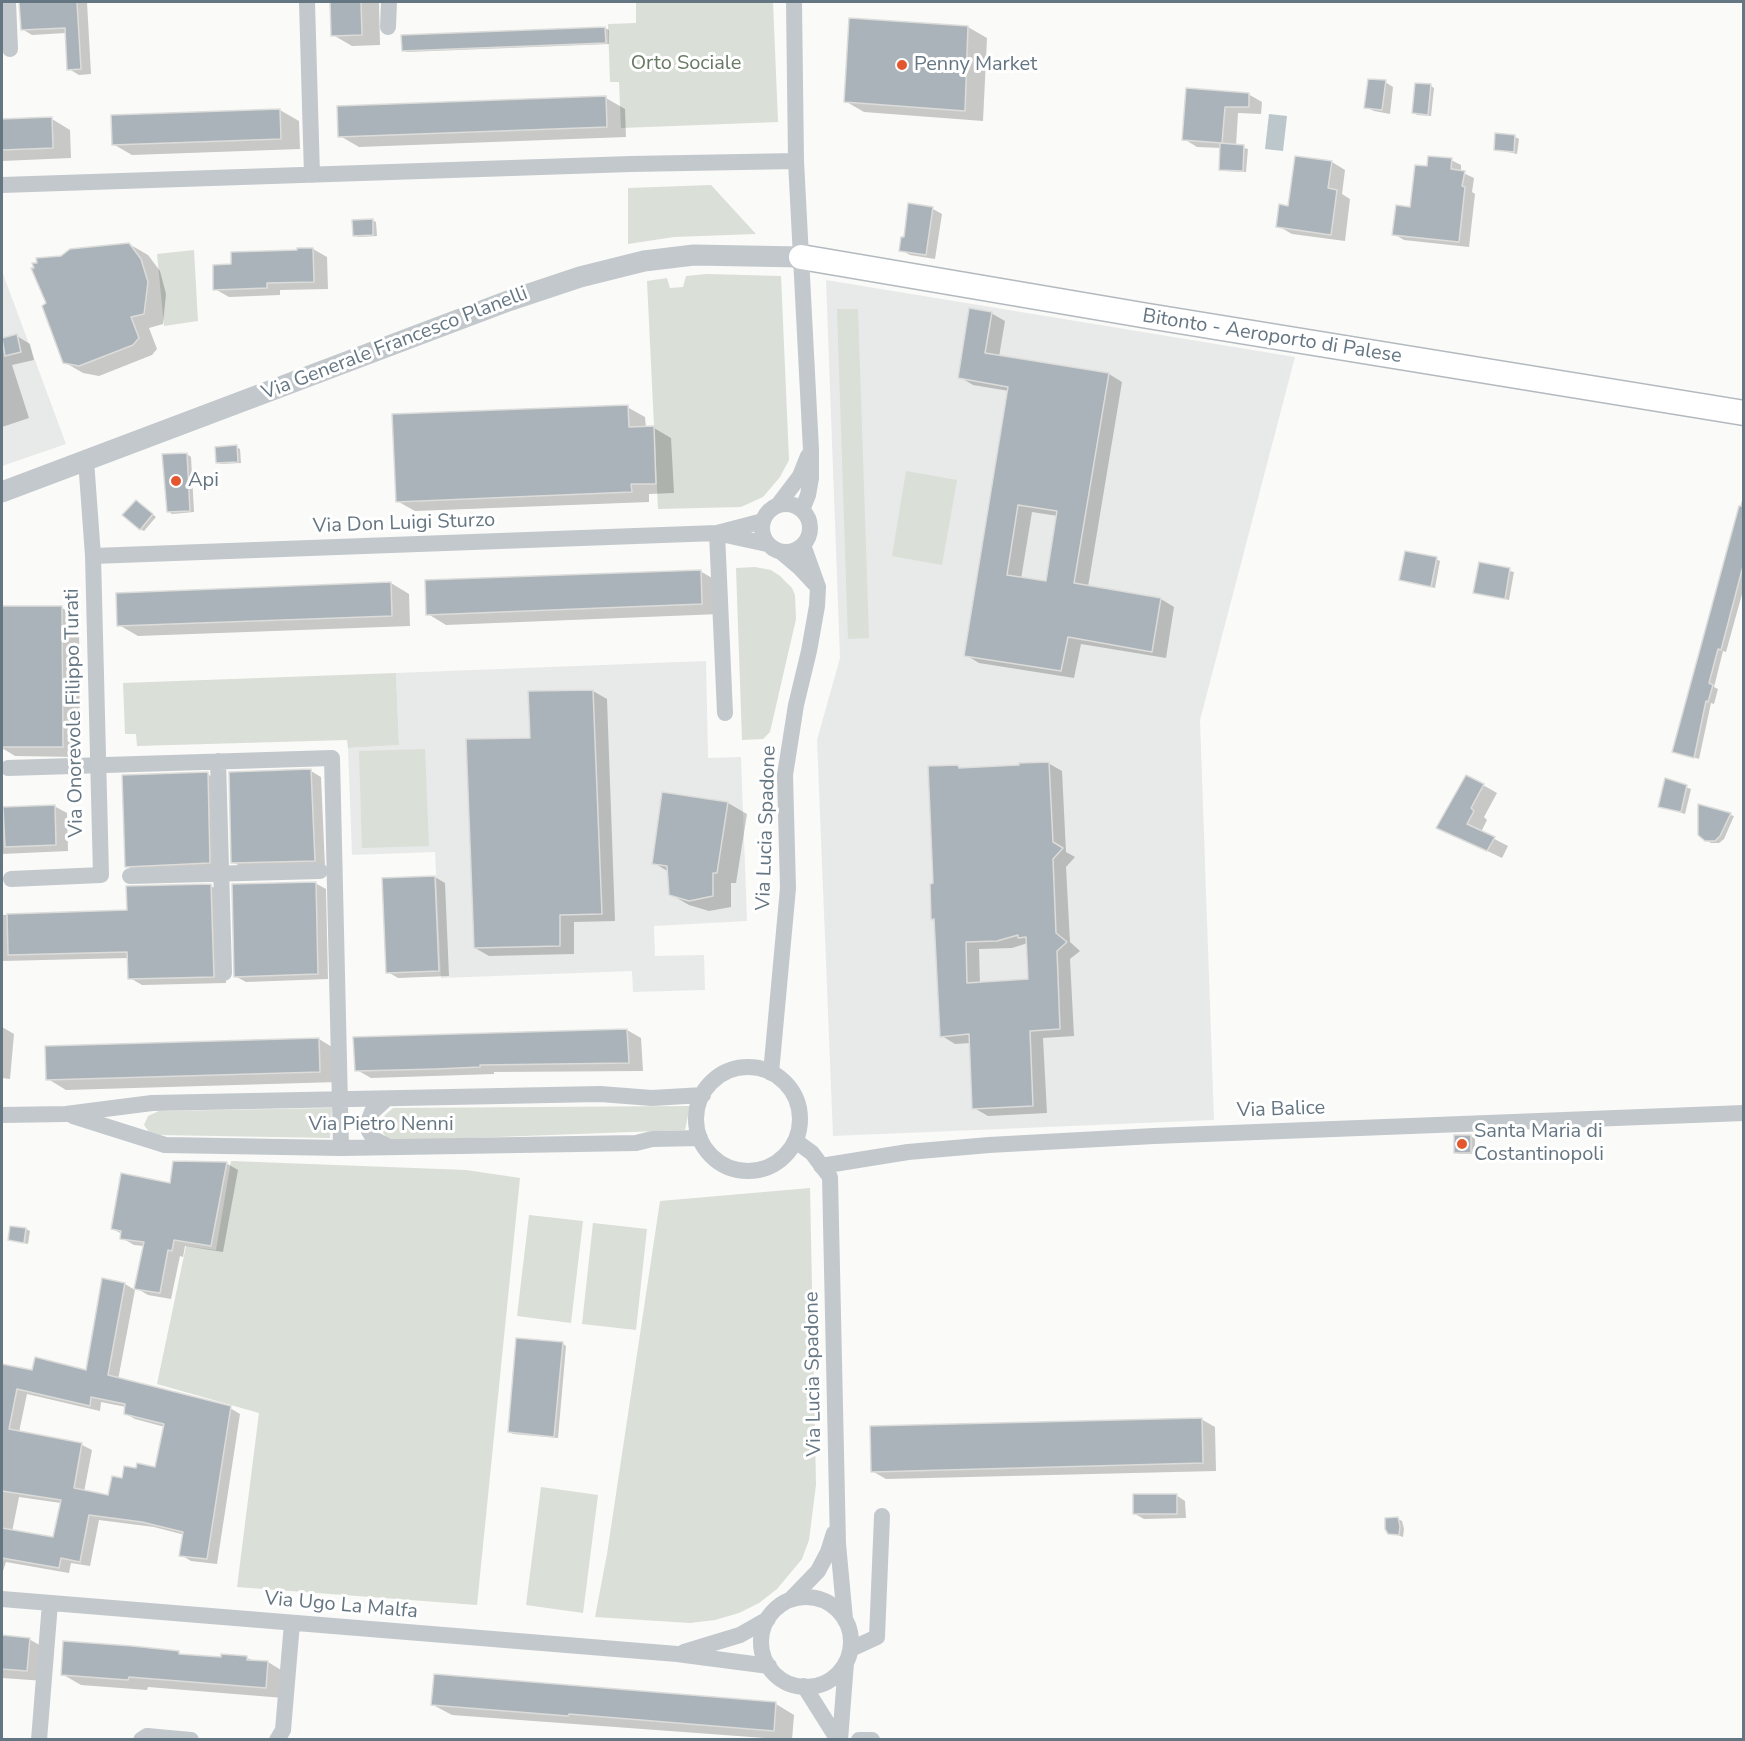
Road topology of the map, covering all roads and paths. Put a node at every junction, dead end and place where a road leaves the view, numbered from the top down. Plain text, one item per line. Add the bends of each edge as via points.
1 (8, 2) edge
2 (307, 2) edge
3 (389, 2) edge
4 (794, 2) edge
5 (388, 27) dead end
6 (10, 49) dead end
7 (796, 161) junction
8 (312, 175) junction
9 (2, 185) edge
10 (801, 257) junction
11 (1743, 413) edge
12 (811, 450) junction
13 (86, 460) junction
14 (2, 492) edge
15 (778, 505) junction
16 (802, 510) junction
17 (763, 520) junction
18 (717, 533) junction
19 (803, 545) junction
20 (774, 548) junction
21 (93, 556) junction
22 (818, 587) junction
23 (724, 713) dead end
24 (218, 761) junction
25 (97, 765) junction
26 (8, 768) dead end
27 (320, 871) dead end
28 (221, 874) junction
29 (101, 875) junction
30 (11, 879) dead end
31 (224, 973) dead end
32 (771, 1073) junction
33 (702, 1095) junction
34 (340, 1099) junction
35 (385, 1100) junction
36 (1743, 1113) edge
37 (66, 1114) junction
38 (2, 1115) edge
39 (700, 1138) junction
40 (797, 1142) dead end
41 (388, 1147) junction
42 (341, 1148) junction
43 (821, 1166) junction
44 (882, 1516) dead end
45 (838, 1521) junction
46 (2, 1599) edge
47 (790, 1600) junction
48 (50, 1603) junction
49 (768, 1619) junction
50 (844, 1619) junction
51 (292, 1623) junction
52 (677, 1654) junction
53 (848, 1656) junction
54 (769, 1666) junction
55 (804, 1686) junction
56 (39, 1740) edge
57 (141, 1740) edge
58 (191, 1740) edge
59 (277, 1740) edge
60 (839, 1740) edge
61 (859, 1740) edge
62 (872, 1740) edge

1 - 6 street
2 - 8 street
3 - 5 street
4 - 7 street
7 - 8 street
7 - 10 street
8 - 9 street
10 - 11 main road, Bitonto - Aeroporto di Palese
10 - 12 street
10 - 13 street, Via Generale Francesco Planelli via 694,255 644,261 580,277
12 - 15 street via 800,476
12 - 16 street via 811,478
13 - 14 street, Via Generale Francesco Planelli
13 - 21 street, Via Onorevole Filippo Turati
15 - 16 street via 788,504
15 - 17 street
16 - 19 street via 810,523
17 - 18 street
17 - 20 street via 761,529
18 - 20 street
18 - 21 street, Via Don Luigi Sturzo
18 - 23 street
19 - 20 street via 793,552
19 - 22 street
20 - 22 street
21 - 25 street, Via Onorevole Filippo Turati
22 - 32 street, Via Lucia Spadone via 815,623 787,758 788,888
24 - 25 street, Via Pietro Nenni
24 - 28 street
24 - 34 street, Via Pietro Nenni via 332,758
25 - 26 street, Via Pietro Nenni
25 - 29 street, Via Onorevole Filippo Turati
27 - 28 street
28 - 29 street
28 - 31 street
29 - 30 street
32 - 33 street via 757,1068 734,1069 714,1080
32 - 39 street via 787,1084 800,1115 797,1138 784,1157 764,1168 740,1170 710,1154
33 - 35 street, Via Pietro Nenni
33 - 39 street via 697,1110
34 - 35 street, Via Pietro Nenni
34 - 37 street, Via Pietro Nenni via 152,1103
34 - 42 street
35 - 41 street via 368,1122 374,1139
36 - 43 street, Via Balice via 989,1145 908,1152
37 - 38 street, Via Pietro Nenni
37 - 42 street, Via Pietro Nenni via 165,1145
39 - 41 street, Via Pietro Nenni via 636,1143
40 - 43 street, Via Lucia Spadone
41 - 42 street, Via Pietro Nenni
43 - 45 street, Via Lucia Spadone via 830,1177
44 - 53 street via 877,1637
45 - 47 street via 818,1571
45 - 50 street, Via Lucia Spadone
46 - 48 street, Via Ugo La Malfa
47 - 49 street
47 - 50 street via 821,1599
48 - 51 street, Via Ugo La Malfa
48 - 56 street
49 - 52 street via 740,1635
49 - 54 street via 762,1647
50 - 53 street via 850,1633
51 - 52 street, Via Ugo La Malfa
51 - 59 street via 283,1730
52 - 54 street, Via Ugo La Malfa
53 - 55 street via 828,1681
53 - 60 street
54 - 55 street via 784,1680
55 - 60 street
57 - 58 street via 147,1736
61 - 62 street

